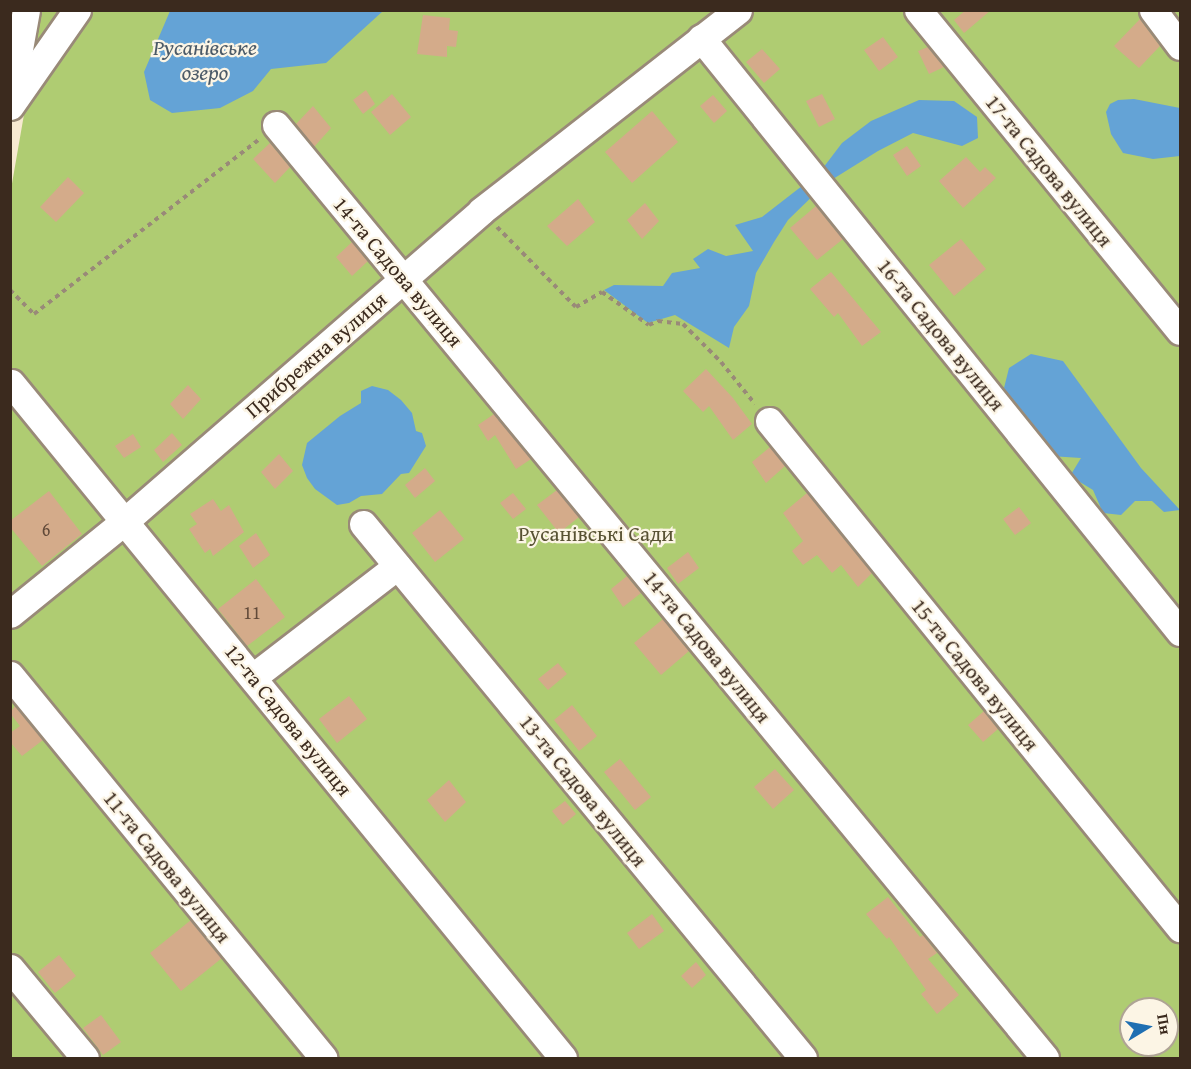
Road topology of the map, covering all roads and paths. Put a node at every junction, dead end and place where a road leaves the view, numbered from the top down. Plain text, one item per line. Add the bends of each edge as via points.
1 (26, 10) edge
2 (77, 10) edge
3 (738, 10) edge
4 (918, 10) edge
5 (1154, 10) edge
6 (701, 38) junction
7 (1180, 46) edge
8 (10, 99) edge
9 (10, 106) edge
10 (276, 125) joint
11 (481, 211) junction
12 (404, 278) junction
13 (10, 290) edge
14 (1180, 331) edge
15 (11, 383) edge
16 (769, 421) joint
17 (125, 521) junction
18 (363, 524) dead end
19 (397, 566) junction
20 (10, 614) edge
21 (1180, 632) edge
22 (10, 675) edge
23 (253, 676) junction
24 (1180, 928) edge
25 (10, 968) edge
26 (85, 1059) edge
27 (324, 1059) edge
28 (563, 1059) edge
29 (802, 1059) edge
30 (1045, 1059) edge

1 - 8 street
2 - 9 street
3 - 6 street, Прибрежна вулиця
4 - 14 street, 17-та Садова вулиця
5 - 7 street
6 - 11 street, Прибрежна вулиця
6 - 21 street, 16-та Садова вулиця
10 - 12 street, 14-та Садова вулиця
10 - 13 path via 34,314
11 - 12 street, Прибрежна вулиця
11 - 16 path via 576,308 602,292 649,325 658,321 683,324 721,362
12 - 17 street, Прибрежна вулиця
12 - 30 street, 14-та Садова вулиця
15 - 17 street, 12-та Садова вулиця
16 - 24 street, 15-та Садова вулиця
17 - 20 street, Прибрежна вулиця
17 - 23 street, 12-та Садова вулиця
18 - 19 street, 13-та Садова вулиця
19 - 23 street
19 - 29 street, 13-та Садова вулиця
22 - 27 street, 11-та Садова вулиця
23 - 28 street, 12-та Садова вулиця
25 - 26 street

